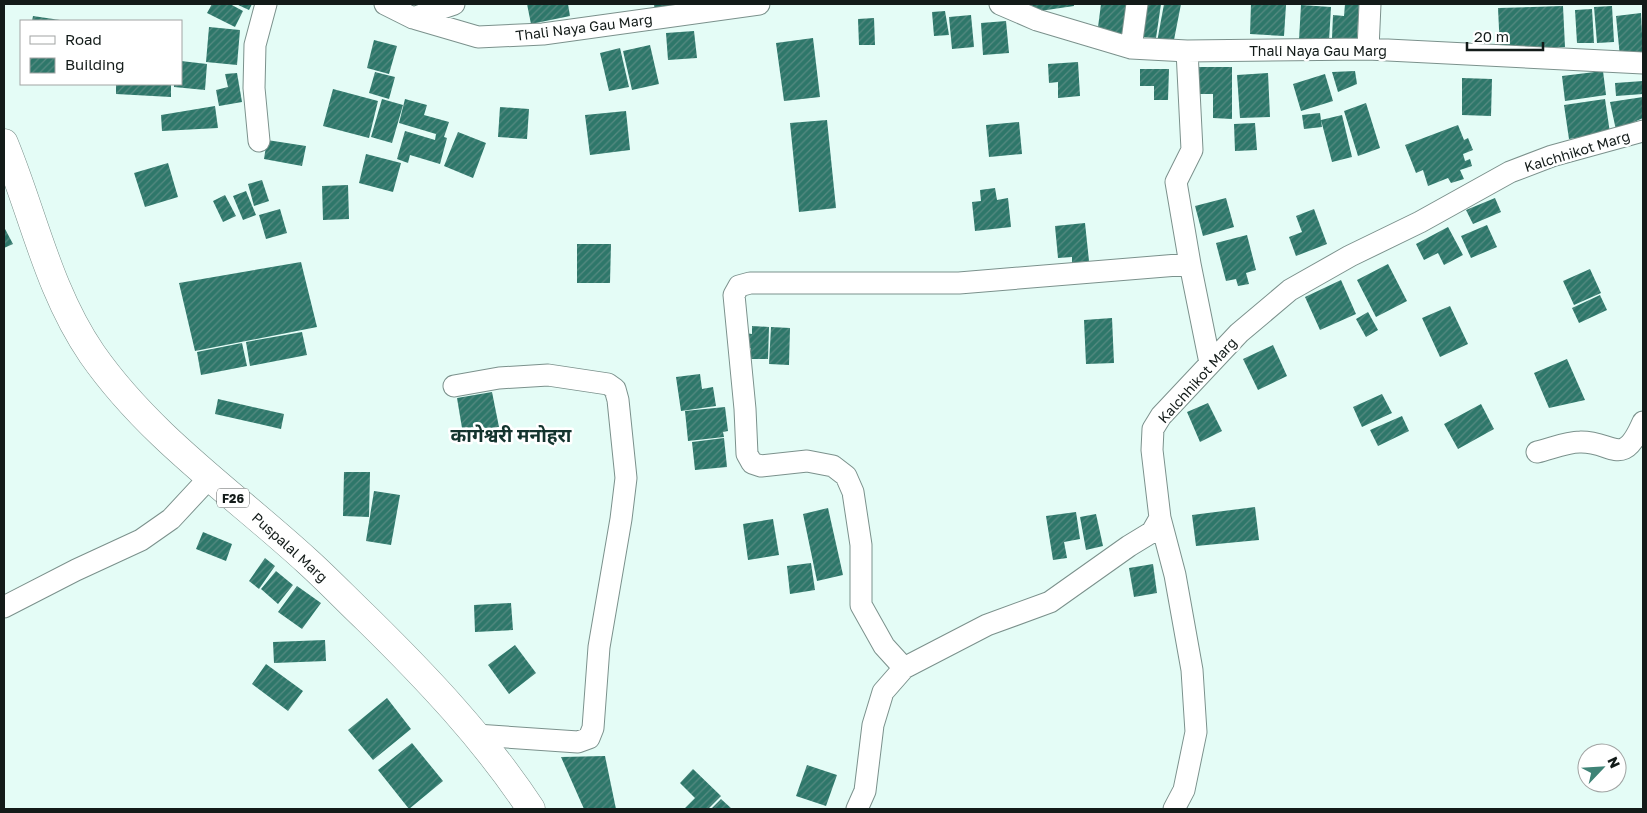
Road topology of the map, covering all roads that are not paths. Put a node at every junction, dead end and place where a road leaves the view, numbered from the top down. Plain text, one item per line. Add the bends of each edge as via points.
1 (266, 4) edge
2 (386, 4) edge
3 (454, 4) edge
4 (758, 4) edge
5 (1000, 4) edge
6 (1137, 4) edge
7 (1370, 4) edge
8 (413, 18) junction
9 (1131, 48) junction
10 (1368, 49) junction
11 (1187, 51) junction
12 (1643, 63) edge
13 (1643, 131) edge
14 (4, 142) edge
15 (259, 142) dead end
16 (1190, 264) junction
17 (1210, 363) junction
18 (454, 386) dead end
19 (1643, 422) edge
20 (1537, 452) dead end
21 (210, 477) junction
22 (1160, 518) junction
23 (4, 607) edge
24 (904, 668) junction
25 (476, 735) junction
26 (531, 809) edge
27 (857, 809) edge
28 (1174, 809) edge

1 - 15 street via 255,45 254,88
2 - 8 street, Thali Naya Gau Marg
3 - 8 street
4 - 8 street, Thali Naya Gau Marg via 543,34 478,38
5 - 9 street, Thali Naya Gau Marg via 1037,20
6 - 9 street
7 - 10 street
9 - 11 street, Thali Naya Gau Marg
10 - 11 street, Thali Naya Gau Marg
10 - 12 street, Thali Naya Gau Marg
11 - 16 street via 1192,150 1176,182
13 - 17 street, Kalchhikot Marg via 1552,156 1510,172 1350,256 1290,290
14 - 21 main road, Puspalal Marg / F26 via 47,267 69,315 92,353 125,397 171,444
16 - 17 street
16 - 24 street via 959,283 750,283 739,286 734,295 747,454 752,463 761,466 807,461 833,466 846,476 853,492 861,545 861,605 884,646
17 - 22 street, Kalchhikot Marg via 1160,416 1153,429 1152,450
18 - 25 street via 498,378 548,375 608,384 615,389 618,400 626,478 599,647 593,728 589,738 578,742
19 - 20 street via 1639,432 1620,450 1580,442
21 - 23 street via 171,519 141,540
21 - 25 main road, Puspalal Marg / F26 via 308,562 418,670
22 - 24 street via 1152,532 1050,602 987,625
22 - 28 street, Kalchhikot Marg via 1175,575 1192,670 1196,732 1184,790
24 - 27 street via 884,692 873,724 865,791
25 - 26 main road, Puspalal Marg / F26

